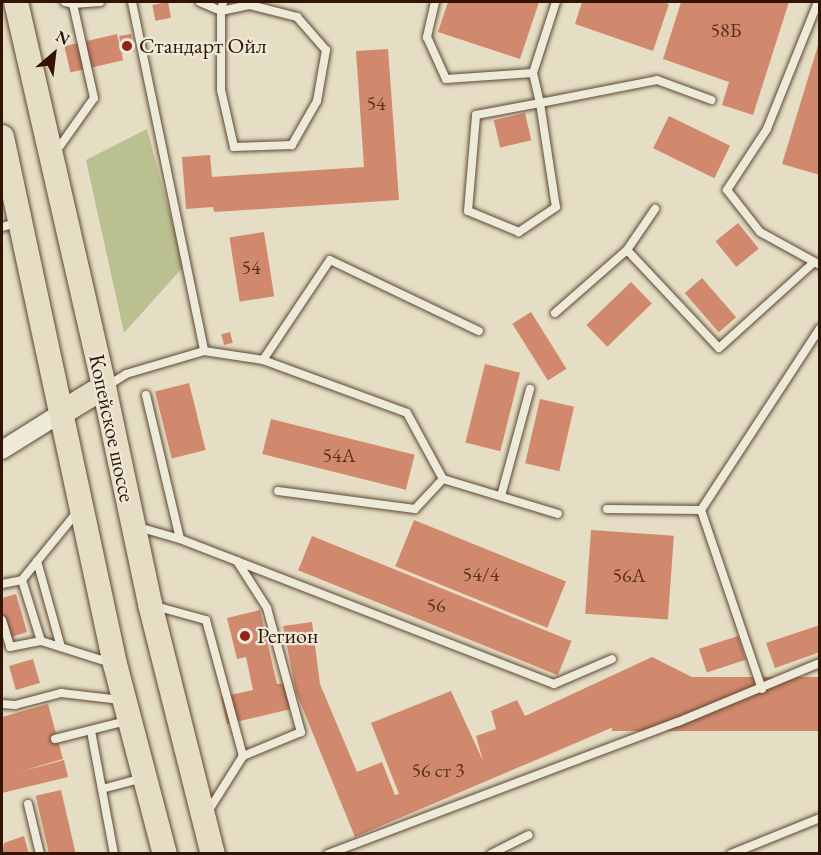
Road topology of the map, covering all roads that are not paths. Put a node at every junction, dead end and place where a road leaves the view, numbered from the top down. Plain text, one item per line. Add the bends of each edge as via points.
1 (16, 2) edge
2 (100, 2) edge
3 (132, 2) edge
4 (200, 2) edge
5 (223, 2) edge
6 (435, 2) edge
7 (556, 2) edge
8 (818, 2) edge
9 (69, 3) edge
10 (220, 11) junction
11 (533, 73) junction
12 (711, 100) dead end
13 (540, 103) junction
14 (2, 137) edge
15 (52, 157) junction
16 (655, 209) dead end
17 (11, 224) edge
18 (627, 250) junction
19 (816, 264) edge
20 (555, 313) dead end
21 (819, 328) edge
22 (479, 331) dead end
23 (204, 351) junction
24 (263, 360) junction
25 (104, 387) junction
26 (530, 389) dead end
27 (146, 395) dead end
28 (61, 413) junction
29 (2, 450) edge
30 (443, 478) junction
31 (278, 491) dead end
32 (501, 496) junction
33 (81, 507) junction
34 (607, 509) dead end
35 (701, 510) junction
36 (558, 514) dead end
37 (134, 525) junction
38 (180, 539) junction
39 (37, 561) junction
40 (237, 561) junction
41 (22, 580) junction
42 (2, 584) edge
43 (150, 604) junction
44 (2, 621) edge
45 (41, 641) junction
46 (61, 647) junction
47 (612, 659) dead end
48 (819, 663) edge
49 (115, 664) junction
50 (762, 689) junction
51 (2, 704) edge
52 (127, 710) junction
53 (91, 731) junction
54 (55, 739) dead end
55 (243, 756) junction
56 (144, 778) junction
57 (102, 789) junction
58 (28, 804) dead end
59 (819, 818) edge
60 (203, 819) junction
61 (529, 835) dead end
62 (328, 853) edge
63 (40, 854) edge
64 (114, 854) edge
65 (165, 854) edge
66 (213, 854) edge
67 (491, 854) edge
68 (730, 854) edge

1 - 15 main road, Копейское шоссе
2 - 9 lane
3 - 23 lane
4 - 10 lane
5 - 10 lane
6 - 11 lane via 427,37 446,79
7 - 11 lane
8 - 19 lane via 767,129 727,190 760,232
9 - 15 lane via 94,98
10 - 10 lane via 250,5 297,17 326,50 317,101 292,145 234,147 221,90
11 - 13 lane
12 - 13 lane via 657,80
13 - 13 lane via 476,115 468,211 519,232 556,207
14 - 17 main road, Копейское шоссе
15 - 25 main road, Копейское шоссе
16 - 18 lane
17 - 28 main road, Копейское шоссе
18 - 19 lane via 719,348
18 - 20 lane
21 - 35 lane
22 - 24 lane via 330,260
23 - 24 lane
23 - 25 lane via 126,374
24 - 30 lane via 407,412
25 - 28 main road
25 - 37 main road, Копейское шоссе
26 - 32 lane
27 - 38 lane
28 - 29 street
28 - 33 main road, Копейское шоссе
30 - 31 lane via 416,509
30 - 32 lane
32 - 36 lane
33 - 39 lane
33 - 49 main road, Копейское шоссе
34 - 35 lane
35 - 50 lane
37 - 38 lane
37 - 43 main road, Копейское шоссе
38 - 40 lane
39 - 41 lane
39 - 46 lane
40 - 47 lane via 554,684
40 - 55 lane via 267,608 301,732
41 - 42 lane
41 - 45 lane
43 - 55 lane via 206,620
43 - 60 main road, Копейское шоссе
44 - 45 lane via 10,647
45 - 46 lane
46 - 49 lane
48 - 50 lane
49 - 52 main road, Копейское шоссе
50 - 62 lane
51 - 52 lane via 15,705 61,693
52 - 53 lane
52 - 56 main road, Копейское шоссе
53 - 54 lane
53 - 57 lane
55 - 60 lane
56 - 57 lane
56 - 65 main road, Копейское шоссе
57 - 64 lane
58 - 63 lane
59 - 68 lane
60 - 66 main road, Копейское шоссе
61 - 67 lane

